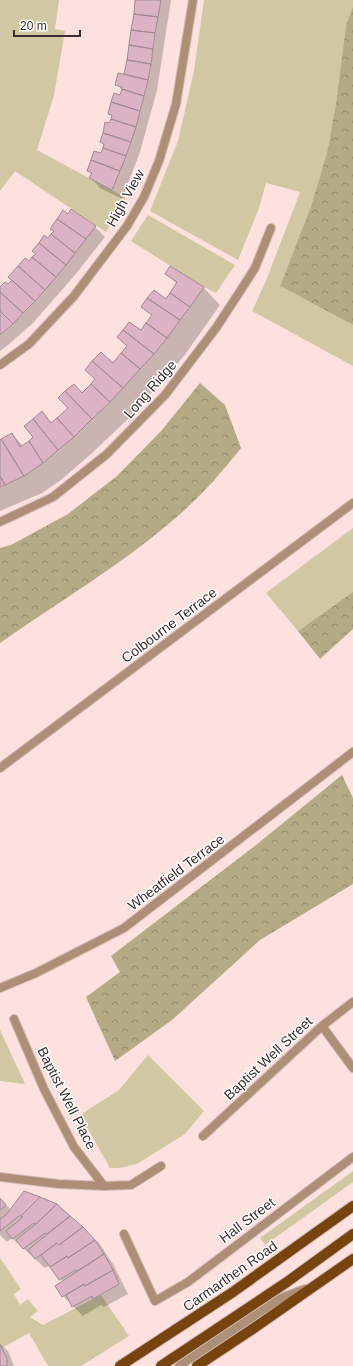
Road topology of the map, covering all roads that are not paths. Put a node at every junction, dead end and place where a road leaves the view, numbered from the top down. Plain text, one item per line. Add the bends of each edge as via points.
1 (193, 0) edge
2 (272, 228) dead end
3 (0, 365) edge
4 (353, 503) edge
5 (0, 522) edge
6 (353, 752) edge
7 (0, 768) edge
8 (0, 987) edge
9 (353, 1002) edge
10 (14, 1019) dead end
11 (322, 1026) junction
12 (353, 1068) edge
13 (204, 1136) dead end
14 (353, 1157) edge
15 (161, 1166) dead end
16 (0, 1177) edge
17 (104, 1186) junction
18 (353, 1206) edge
19 (124, 1234) dead end
20 (353, 1234) edge
21 (353, 1259) edge
22 (315, 1286) junction
23 (120, 1366) edge
24 (161, 1366) edge
25 (179, 1366) edge
26 (197, 1366) edge

1 - 3 street, High View via 176,104 159,161 144,197 127,226 74,296 29,344
2 - 5 street, Long Ridge via 255,268 216,328 165,395 107,454 53,497
4 - 7 street, Colbourne Terrace
6 - 8 street, Wheatfield Terrace via 124,928 36,973
9 - 11 street, Baptist Well Street
10 - 17 street, Baptist Well Place via 44,1089 74,1147
11 - 12 street
11 - 13 street, Baptist Well Street
14 - 19 street, Hall Street via 188,1282 155,1301
15 - 17 street via 131,1184
16 - 17 street
18 - 23 main road, Carmarthen Road via 233,1292
20 - 24 main road via 287,1282
21 - 22 main road
22 - 25 street via 282,1298
22 - 26 main road

